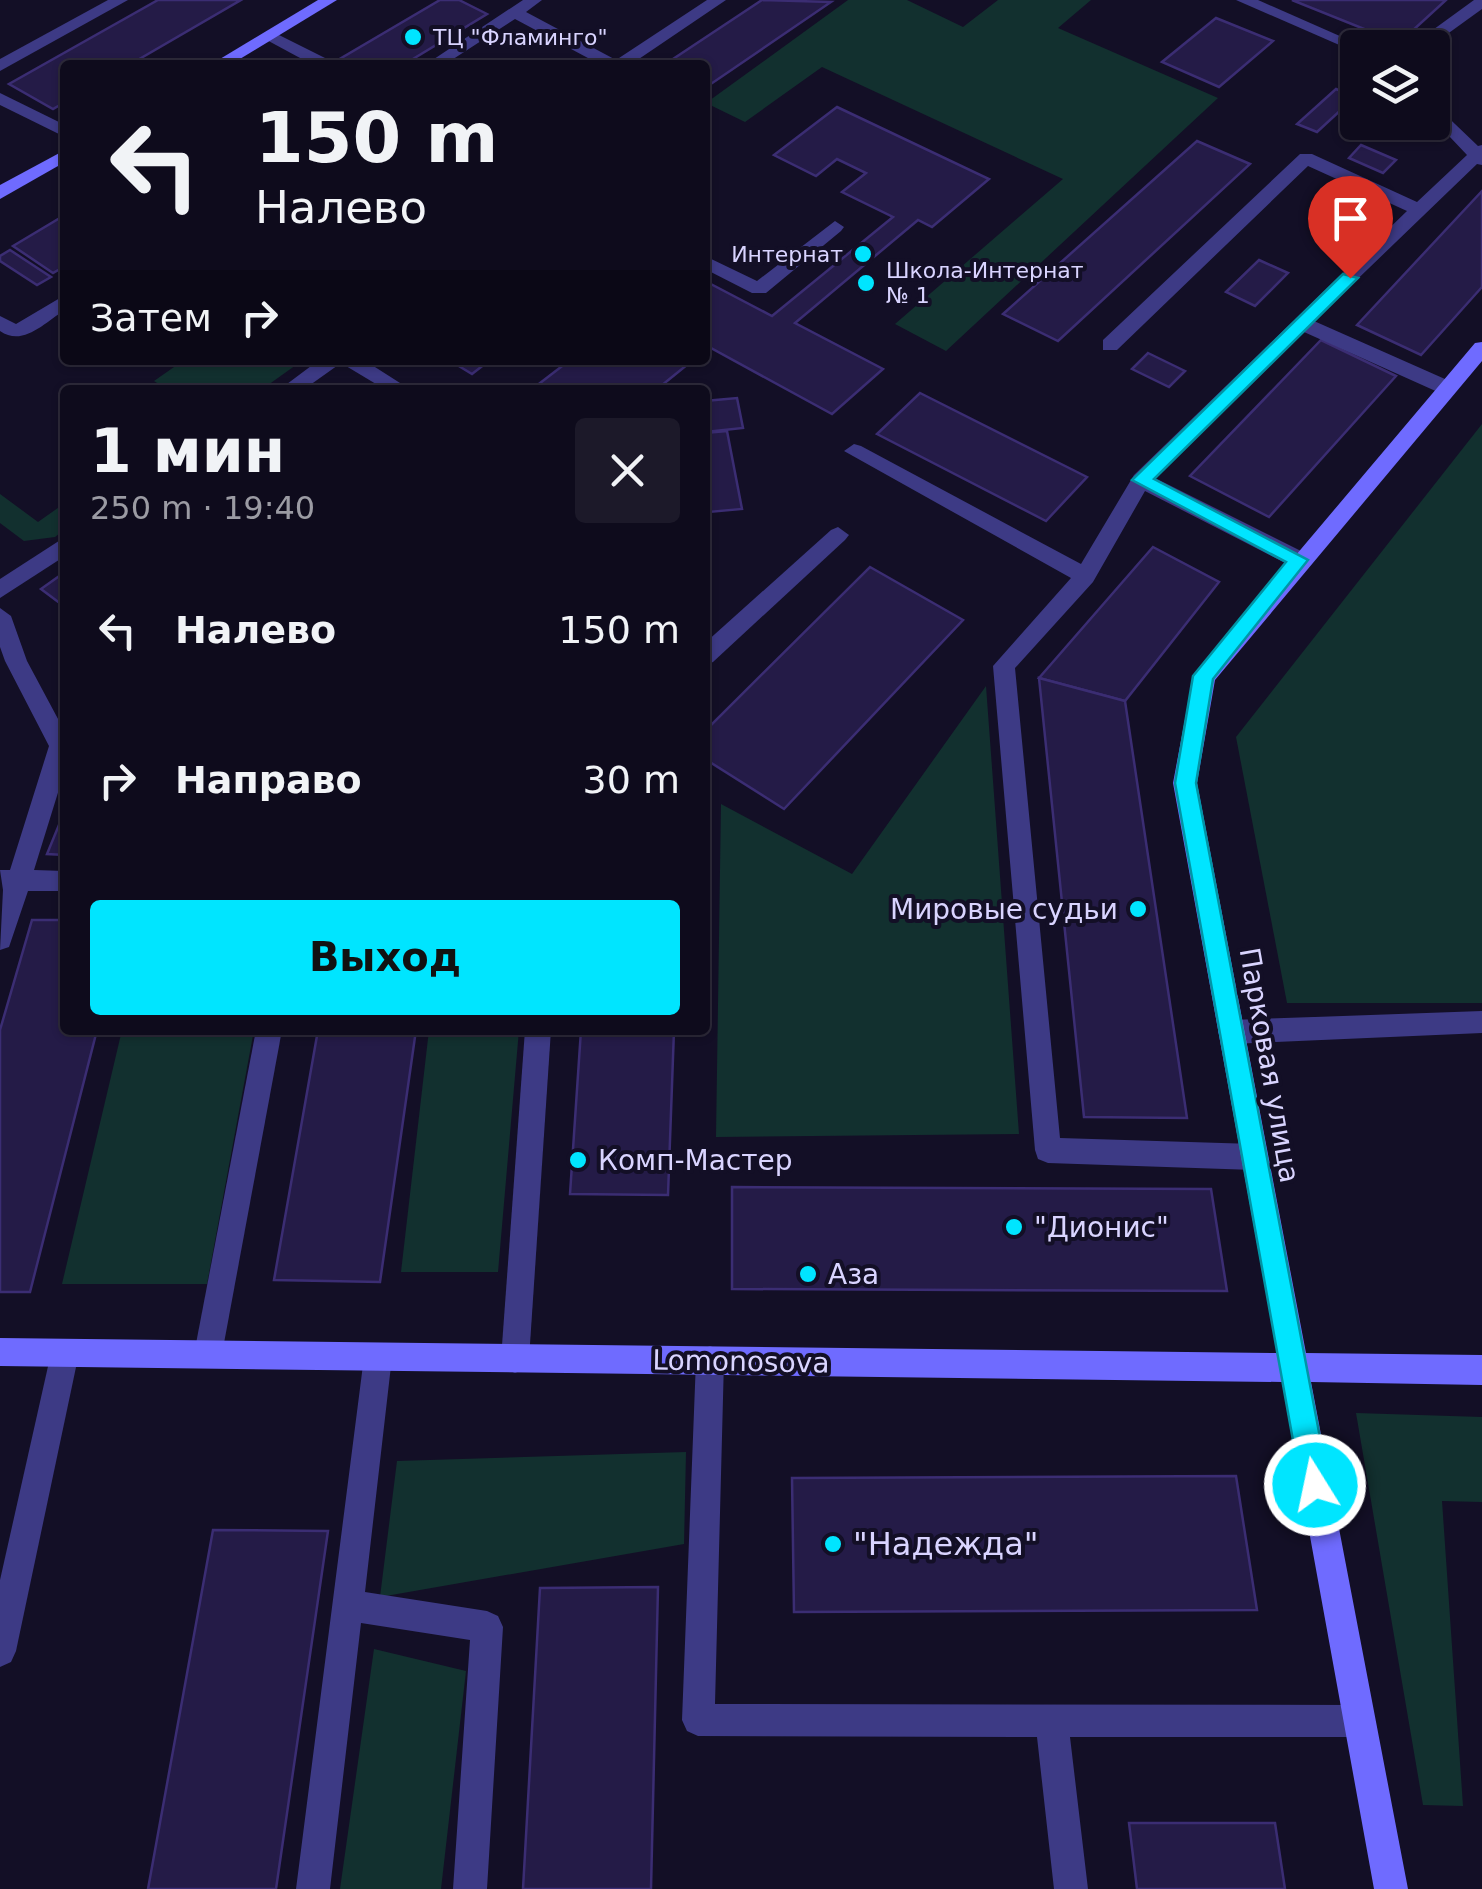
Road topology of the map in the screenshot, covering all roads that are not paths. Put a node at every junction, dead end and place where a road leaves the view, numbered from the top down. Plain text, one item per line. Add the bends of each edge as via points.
1 (120, 0) edge
2 (329, 0) edge
3 (534, 0) edge
4 (718, 0) edge
5 (1244, 0) edge
6 (1482, 2) edge
7 (515, 12) junction
8 (1442, 30) edge
9 (269, 35) junction
10 (1340, 40) edge
11 (226, 60) edge
12 (316, 60) edge
13 (441, 60) edge
14 (606, 60) edge
15 (624, 60) edge
16 (0, 66) edge
17 (0, 98) edge
18 (1450, 125) edge
19 (60, 129) edge
20 (1480, 156) edge
21 (60, 158) edge
22 (0, 193) edge
23 (1422, 211) junction
24 (835, 227) dead end
25 (710, 265) edge
26 (60, 304) edge
27 (0, 322) edge
28 (1301, 322) junction
29 (1110, 345) dead end
30 (1482, 348) edge
31 (325, 365) edge
32 (358, 365) edge
33 (296, 385) edge
34 (392, 385) edge
35 (1447, 388) junction
36 (854, 451) dead end
37 (1141, 480) junction
38 (838, 535) dead end
39 (60, 548) edge
40 (1298, 560) junction
41 (1085, 576) junction
42 (0, 590) edge
43 (0, 616) edge
44 (710, 651) edge
45 (60, 744) edge
46 (60, 749) edge
47 (9, 879) edge
48 (60, 882) edge
49 (0, 939) edge
50 (1482, 1022) edge
51 (1231, 1032) junction
52 (269, 1035) edge
53 (538, 1035) edge
54 (1254, 1157) junction
55 (0, 1352) edge
56 (64, 1353) junction
57 (208, 1354) junction
58 (378, 1357) junction
59 (515, 1358) junction
60 (710, 1360) junction
61 (1293, 1367) junction
62 (1482, 1370) edge
63 (348, 1605) junction
64 (0, 1651) edge
65 (1359, 1721) junction
66 (1052, 1722) junction
67 (314, 1889) edge
68 (470, 1889) edge
69 (1071, 1889) edge
70 (1391, 1889) edge

1 - 16 street
2 - 9 street
3 - 7 street
4 - 15 street
5 - 10 street
6 - 8 street
7 - 13 street
7 - 14 street
9 - 11 street
9 - 12 street
17 - 19 street
18 - 20 street
20 - 23 street
21 - 22 street
23 - 28 street
23 - 29 street via 1306,158
24 - 25 street via 758,289
26 - 27 street via 16,332
28 - 35 street
28 - 37 street
30 - 35 street, Парковая улица
31 - 33 street
32 - 34 street
35 - 40 street, Парковая улица
36 - 41 street
37 - 40 street
37 - 41 street
38 - 44 street
39 - 42 street
40 - 51 street, Парковая улица via 1204,676 1185,783
41 - 54 street via 1004,666 1048,1150
43 - 45 street
46 - 47 street
47 - 48 street
47 - 49 street
50 - 51 street
51 - 54 street, Парковая улица
52 - 57 street
53 - 59 street
54 - 61 street, Парковая улица
55 - 56 street, Lomonosova
56 - 57 street, Lomonosova
56 - 64 street
57 - 58 street, Lomonosova
58 - 59 street, Lomonosova
58 - 63 street
59 - 60 street, Lomonosova
60 - 61 street, Lomonosova
60 - 66 street via 698,1720
61 - 62 street, Lomonosova
61 - 65 street, Парковая улица
63 - 67 street
63 - 68 street via 488,1627
65 - 66 street
65 - 70 street, Парковая улица
66 - 69 street

